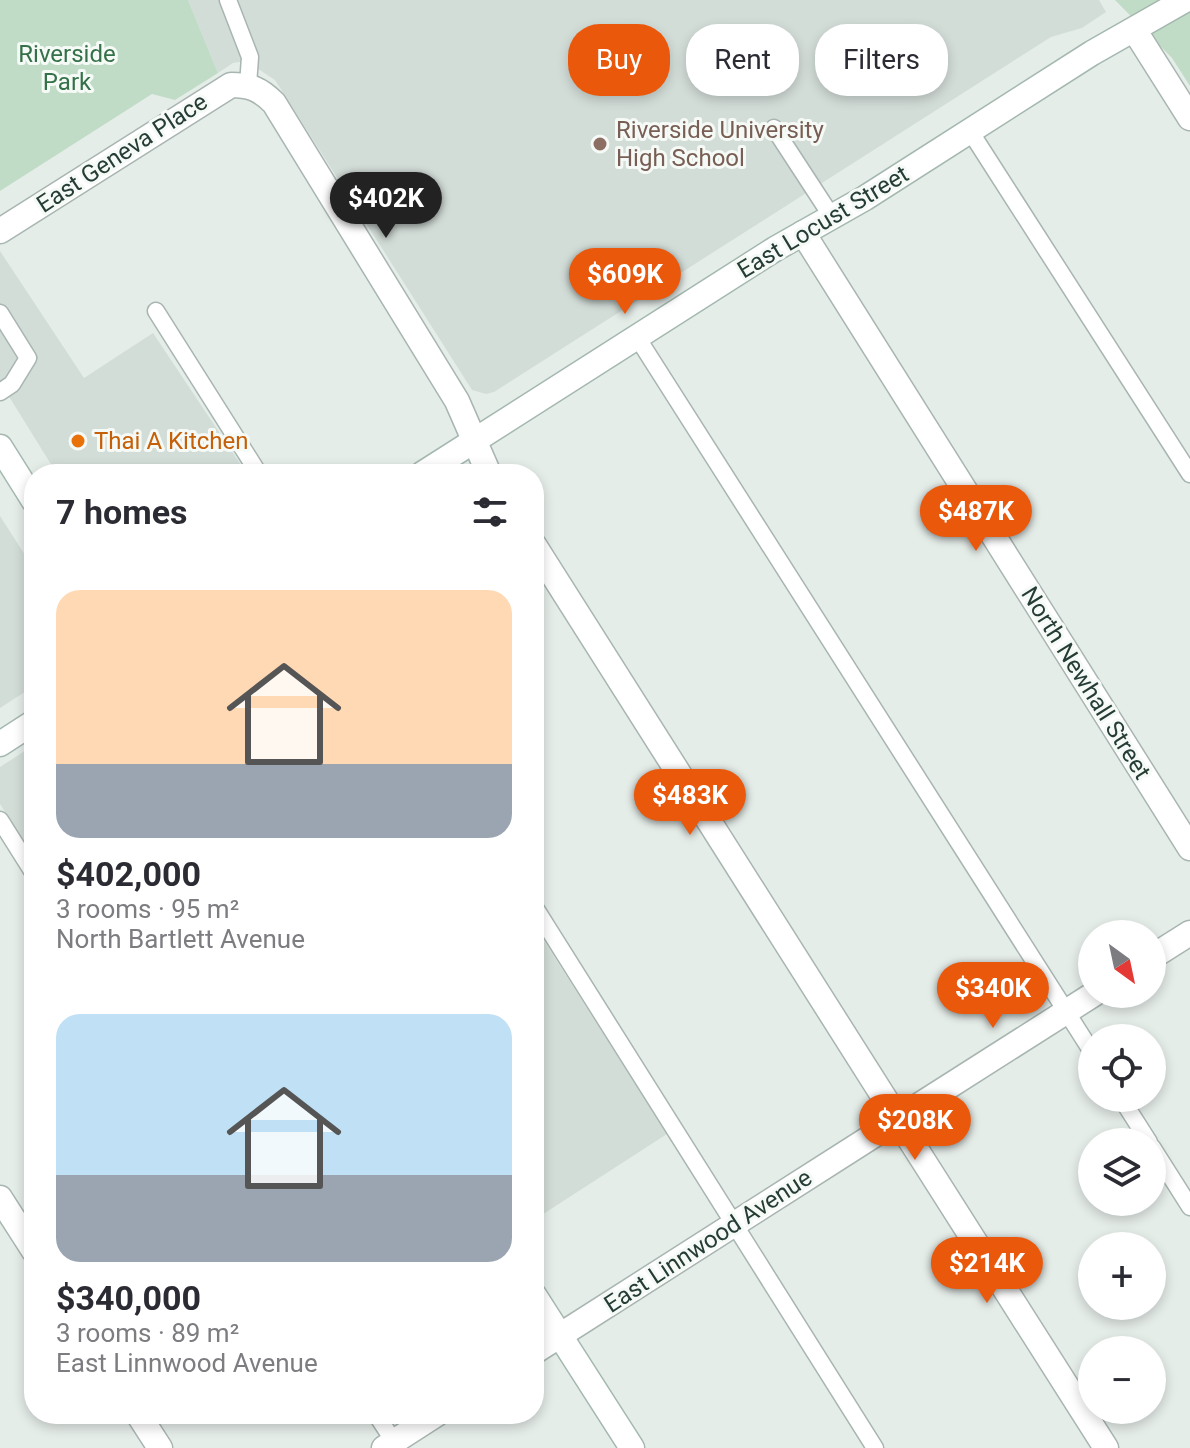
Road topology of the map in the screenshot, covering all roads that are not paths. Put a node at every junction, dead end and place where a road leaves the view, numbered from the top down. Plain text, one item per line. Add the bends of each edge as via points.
1 (228, 0) edge
2 (1177, 5) edge
3 (1135, 31) junction
4 (248, 85) junction
5 (1190, 118) edge
6 (774, 128) dead end
7 (970, 131) junction
8 (832, 217) junction
9 (0, 231) edge
10 (803, 233) junction
11 (156, 311) dead end
12 (0, 313) edge
13 (637, 337) junction
14 (0, 392) edge
15 (474, 442) junction
16 (0, 447) edge
17 (253, 464) edge
18 (438, 464) edge
19 (484, 464) edge
20 (1190, 474) edge
21 (24, 485) edge
22 (544, 561) edge
23 (24, 728) edge
24 (0, 744) edge
25 (0, 820) edge
26 (1190, 848) edge
27 (24, 858) edge
28 (544, 922) edge
29 (1190, 933) edge
30 (1166, 948) edge
31 (1078, 1004) edge
32 (1067, 1011) junction
33 (1078, 1029) edge
34 (887, 1102) junction
35 (918, 1106) junction
36 (882, 1130) junction
37 (909, 1138) junction
38 (1166, 1169) edge
39 (0, 1198) edge
40 (1190, 1207) edge
41 (734, 1224) junction
42 (24, 1235) edge
43 (544, 1310) edge
44 (560, 1335) junction
45 (544, 1345) edge
46 (144, 1424) edge
47 (381, 1424) edge
48 (423, 1424) edge
49 (392, 1446) edge
50 (160, 1448) edge
51 (632, 1448) edge
52 (875, 1448) edge
53 (1106, 1448) edge

1 - 4 lane via 250,57
2 - 3 street, East Locust Street
3 - 5 street
3 - 7 street, East Locust Street
4 - 9 street, East Geneva Place via 231,85 211,95
4 - 15 street via 274,103 457,401
6 - 8 lane
7 - 8 street, East Locust Street
7 - 20 lane
8 - 10 street, East Locust Street
10 - 13 street, East Locust Street
10 - 26 street, North Newhall Street
11 - 17 lane
12 - 14 lane via 28,358 12,384
13 - 15 street, East Locust Street
13 - 32 lane
15 - 18 street, East Locust Street
15 - 19 street
16 - 21 street
22 - 34 street
23 - 24 street
25 - 27 lane
28 - 41 lane
29 - 30 street
31 - 32 street
32 - 33 lane
32 - 35 street
34 - 35 street via 900,1097
34 - 36 street via 879,1115
35 - 37 street via 921,1124
36 - 37 street via 896,1140
36 - 41 street, East Linnwood Avenue
37 - 53 street
38 - 40 lane
39 - 42 street
41 - 44 street, East Linnwood Avenue
41 - 52 lane
43 - 44 street
44 - 45 street, East Linnwood Avenue
44 - 51 street
46 - 50 street
47 - 49 lane
48 - 49 street

